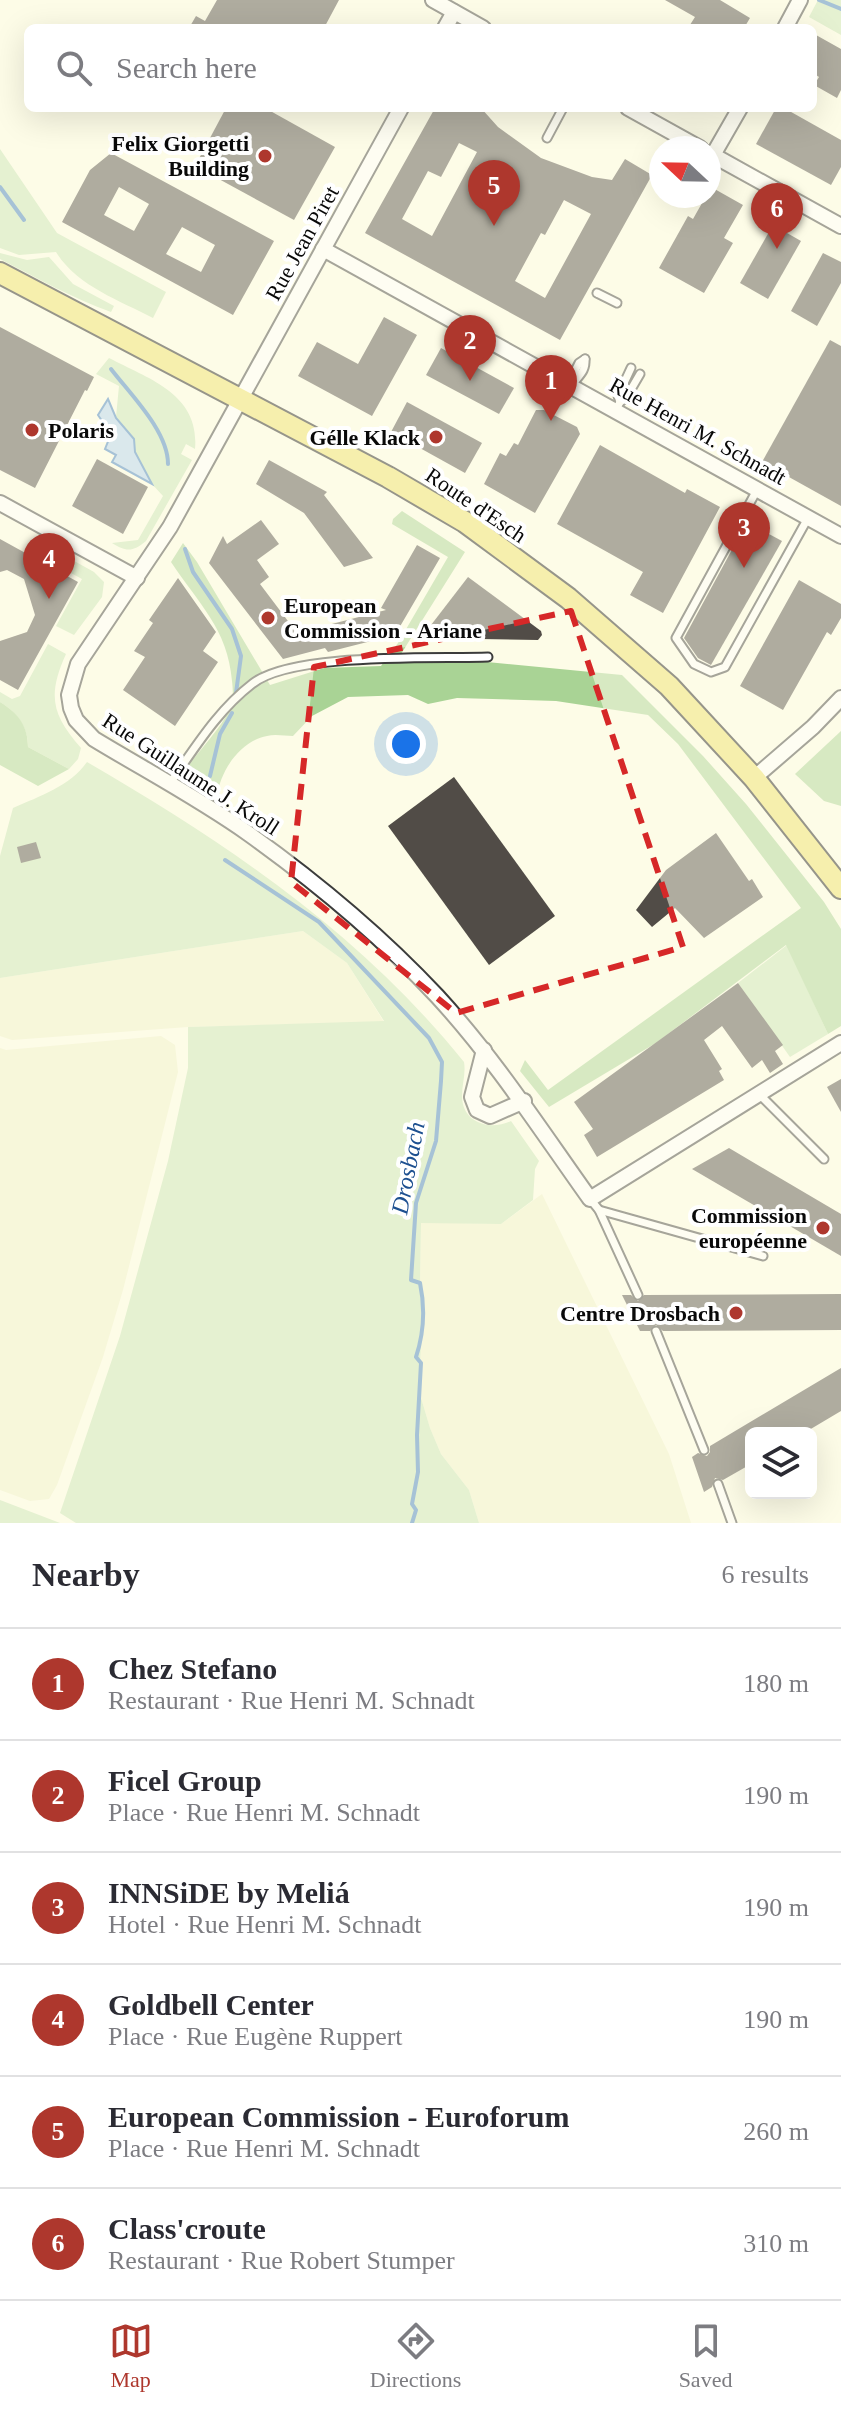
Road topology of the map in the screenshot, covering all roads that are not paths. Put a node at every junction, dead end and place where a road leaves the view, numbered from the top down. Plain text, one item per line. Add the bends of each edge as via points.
1 (433, 0) edge
2 (799, 1) edge
3 (454, 12) junction
4 (447, 24) edge
5 (476, 24) edge
6 (787, 24) edge
7 (399, 112) edge
8 (561, 112) edge
9 (635, 112) edge
10 (737, 112) edge
11 (678, 136) edge
12 (719, 136) edge
13 (547, 138) dead end
14 (721, 160) edge
15 (841, 226) edge
16 (323, 249) junction
17 (0, 273) edge
18 (597, 293) dead end
19 (617, 303) dead end
20 (631, 368) dead end
21 (640, 374) dead end
22 (241, 398) junction
23 (618, 406) junction
24 (757, 490) junction
25 (0, 503) edge
26 (808, 518) junction
27 (841, 536) edge
28 (137, 578) junction
29 (488, 657) dead end
30 (841, 698) edge
31 (754, 778) junction
32 (169, 784) junction
33 (841, 888) edge
34 (841, 1043) edge
35 (484, 1050) junction
36 (759, 1094) junction
37 (524, 1101) junction
38 (824, 1159) dead end
39 (594, 1204) junction
40 (763, 1256) dead end
41 (638, 1295) dead end
42 (656, 1331) dead end
43 (704, 1450) dead end
44 (718, 1484) dead end
45 (732, 1523) edge

1 - 3 street
2 - 6 street
3 - 4 street
3 - 5 street
7 - 16 street, Rue Jean Piret
8 - 13 lane
9 - 11 street
10 - 12 street
14 - 15 street
16 - 22 street, Rue Jean Piret
16 - 23 street, Rue Henri M. Schnadt
17 - 22 main road, Route d'Esch
18 - 19 lane
20 - 23 lane
21 - 23 lane
22 - 28 street, Rue Guillaume J. Kroll
22 - 31 main road, Route d'Esch via 465,522 568,598 669,686
23 - 24 street, Rue Henri M. Schnadt
24 - 26 street, Rue Henri M. Schnadt
24 - 26 lane via 676,638 694,664 711,672 725,667
25 - 28 street
26 - 27 street, Rue Henri M. Schnadt
28 - 32 street, Rue Guillaume J. Kroll via 78,664 69,695 71,708 94,739
29 - 32 lane via 338,661 291,667 254,681 213,721
30 - 31 street
31 - 33 main road, Route d'Esch
32 - 35 street, Rue Guillaume J. Kroll via 247,833 367,926
34 - 36 street
35 - 37 street, Rue Guillaume J. Kroll
35 - 37 street via 472,1097 477,1110 490,1116
36 - 38 lane
36 - 39 street
37 - 39 street, Rue Guillaume J. Kroll
39 - 40 lane
39 - 41 lane
42 - 43 lane
44 - 45 lane

